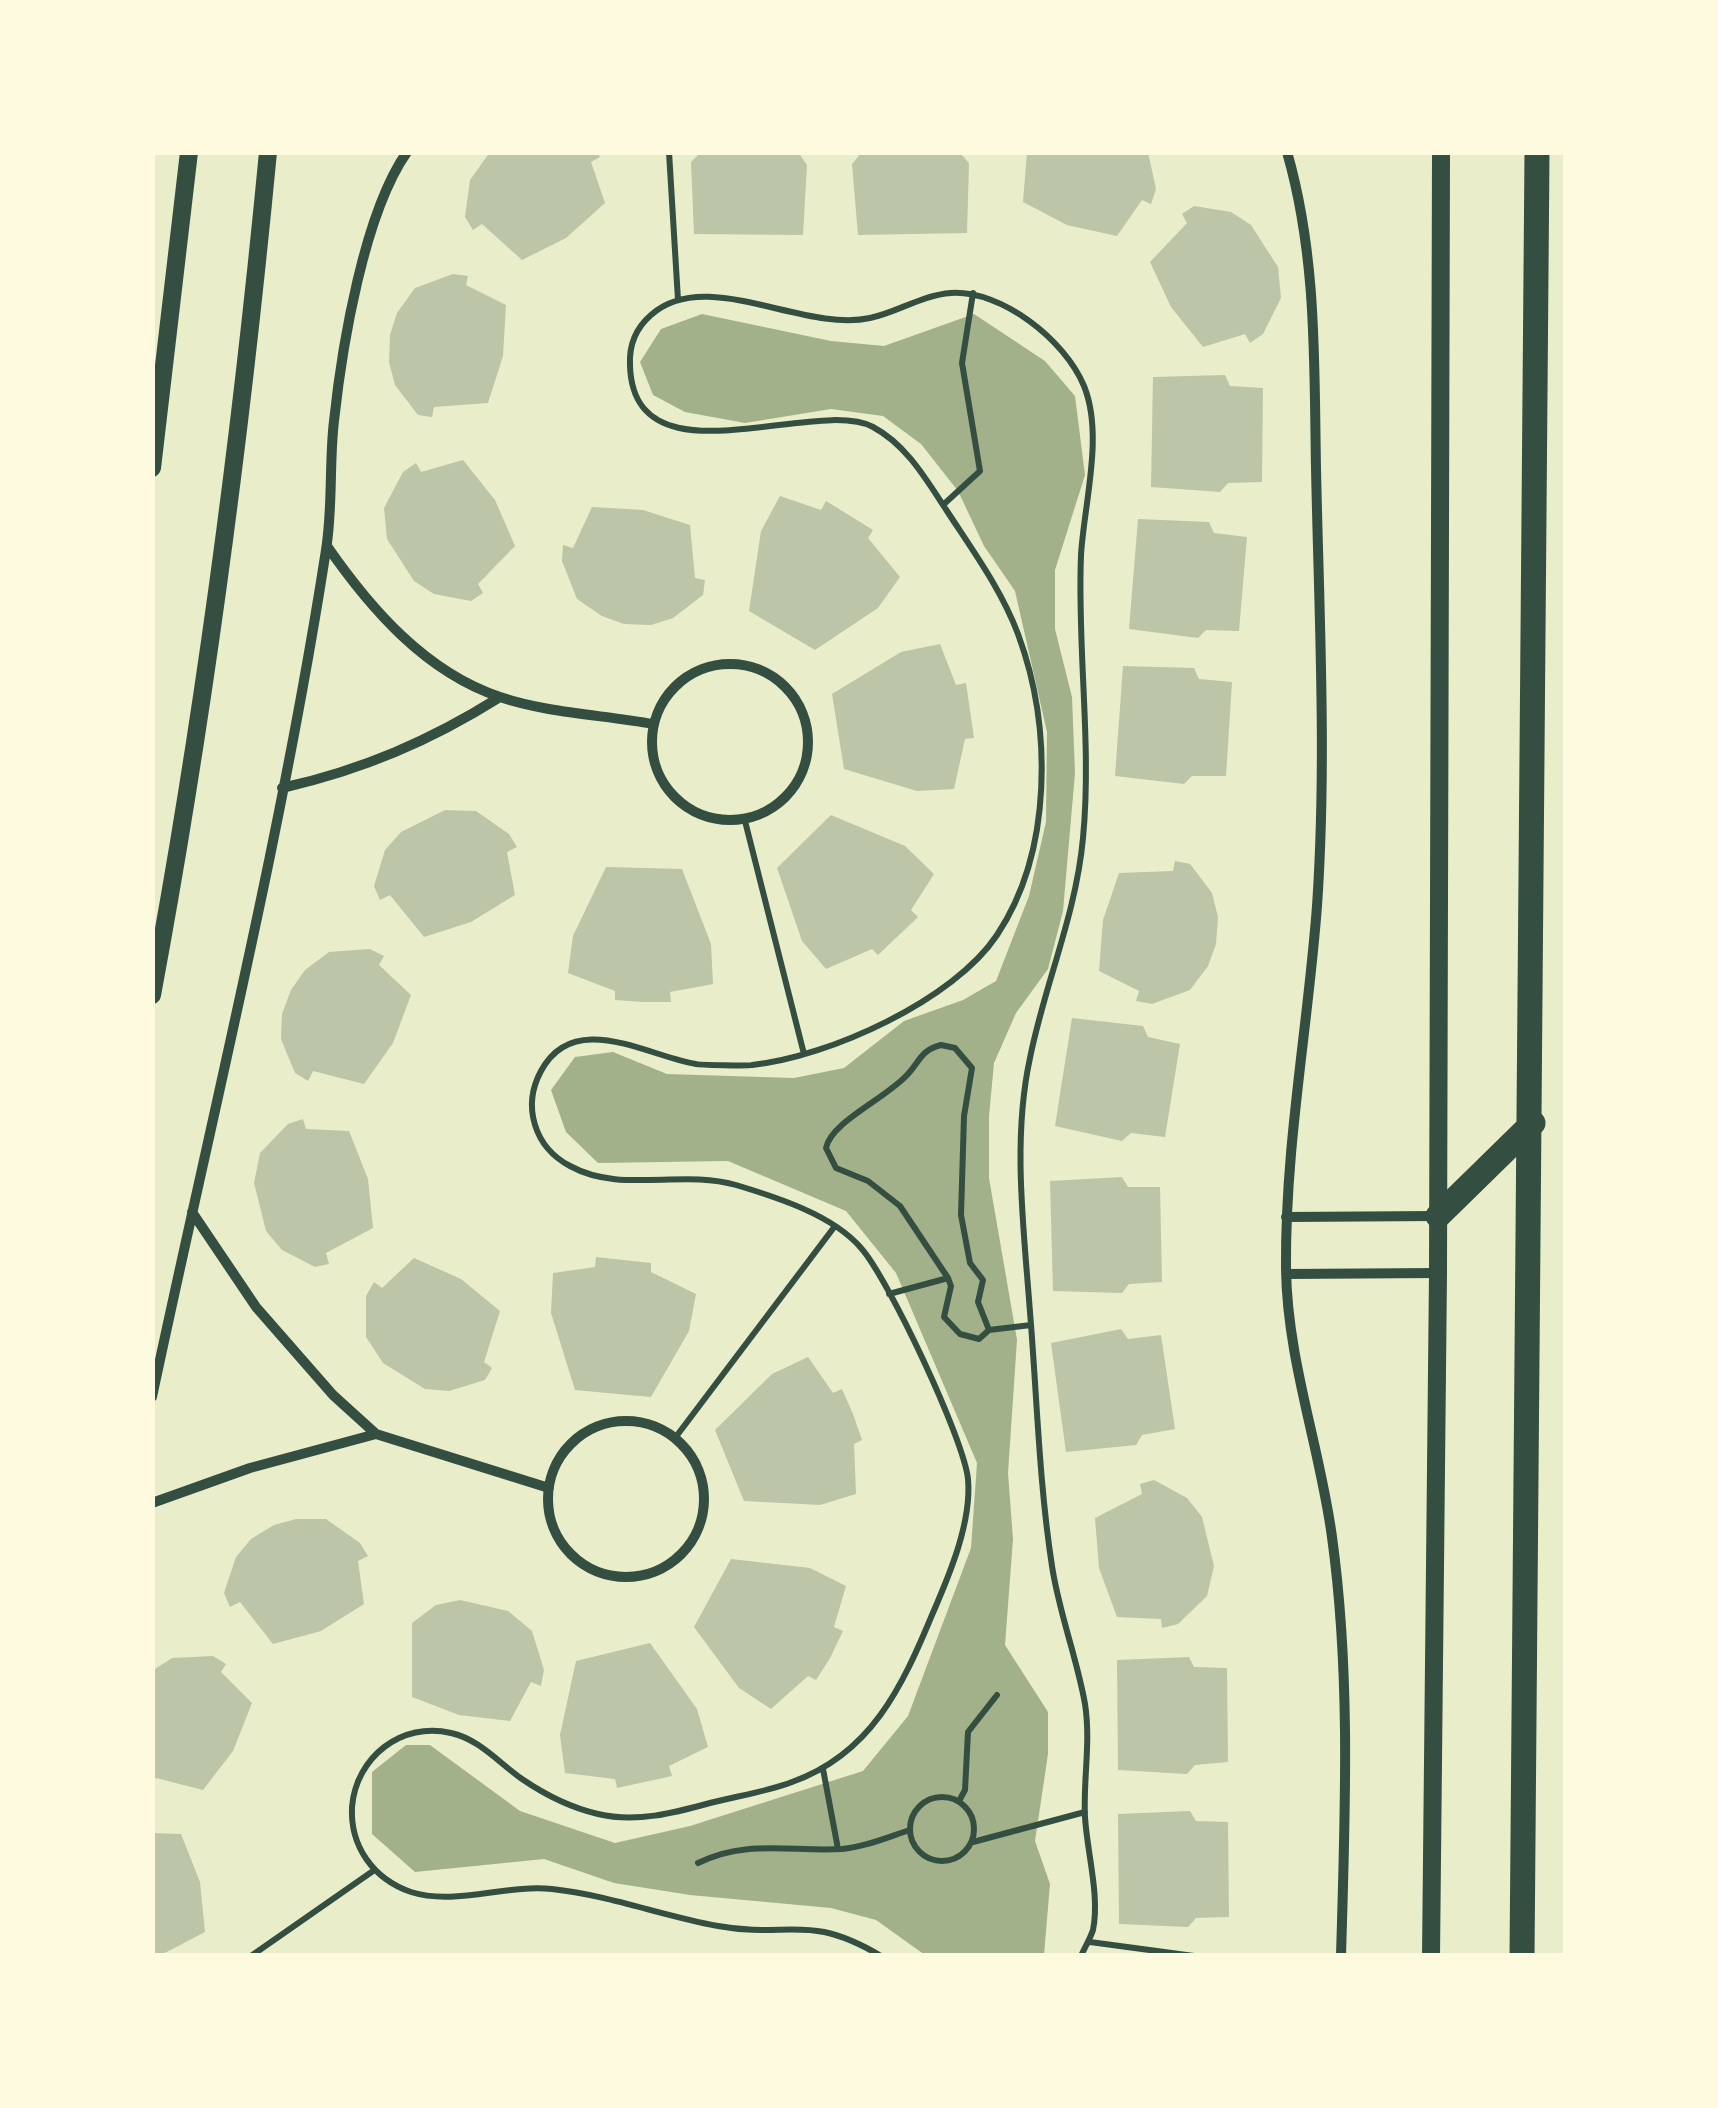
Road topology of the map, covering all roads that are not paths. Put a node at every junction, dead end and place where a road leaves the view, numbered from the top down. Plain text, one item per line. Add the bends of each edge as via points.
1 (189, 152) edge
2 (268, 152) edge
3 (408, 152) edge
4 (1287, 152) edge
5 (1442, 152) edge
6 (1537, 152) edge
7 (152, 468) edge
8 (327, 546) junction
9 (500, 697) junction
10 (653, 724) junction
11 (282, 788) junction
12 (152, 995) edge
13 (1532, 1123) junction
14 (192, 1211) junction
15 (1286, 1216) junction
16 (1438, 1216) junction
17 (1286, 1274) junction
18 (1438, 1274) junction
19 (152, 1397) edge
20 (376, 1434) junction
21 (549, 1488) junction
22 (152, 1504) edge
23 (1341, 1956) edge
24 (1430, 1956) edge
25 (1522, 1956) edge

1 - 7 street
2 - 12 street via 237,456
3 - 8 street via 376,213 349,334 334,421
4 - 15 street via 1300,196 1313,297 1322,774 1317,905
5 - 16 street
6 - 13 main road
8 - 9 street via 401,636
8 - 11 street
9 - 10 street
9 - 11 street via 396,755
10 - 10 street via 652,756 664,784 686,808 714,820 745,820 776,807 799,782 809,750 806,716 787,687 760,668 726,663 694,672 668,694
11 - 14 street
13 - 16 main road
13 - 25 main road
14 - 19 street
14 - 20 street via 256,1308
15 - 16 street
15 - 17 street
16 - 18 street
17 - 18 street
17 - 23 street via 1341,1623
18 - 24 street
20 - 21 street
20 - 22 street via 250,1468
21 - 21 street via 550,1520 566,1550 591,1570 622,1578 655,1573 682,1555 700,1528 705,1495 696,1463 675,1438 646,1423 614,1422 583,1433 560,1456

